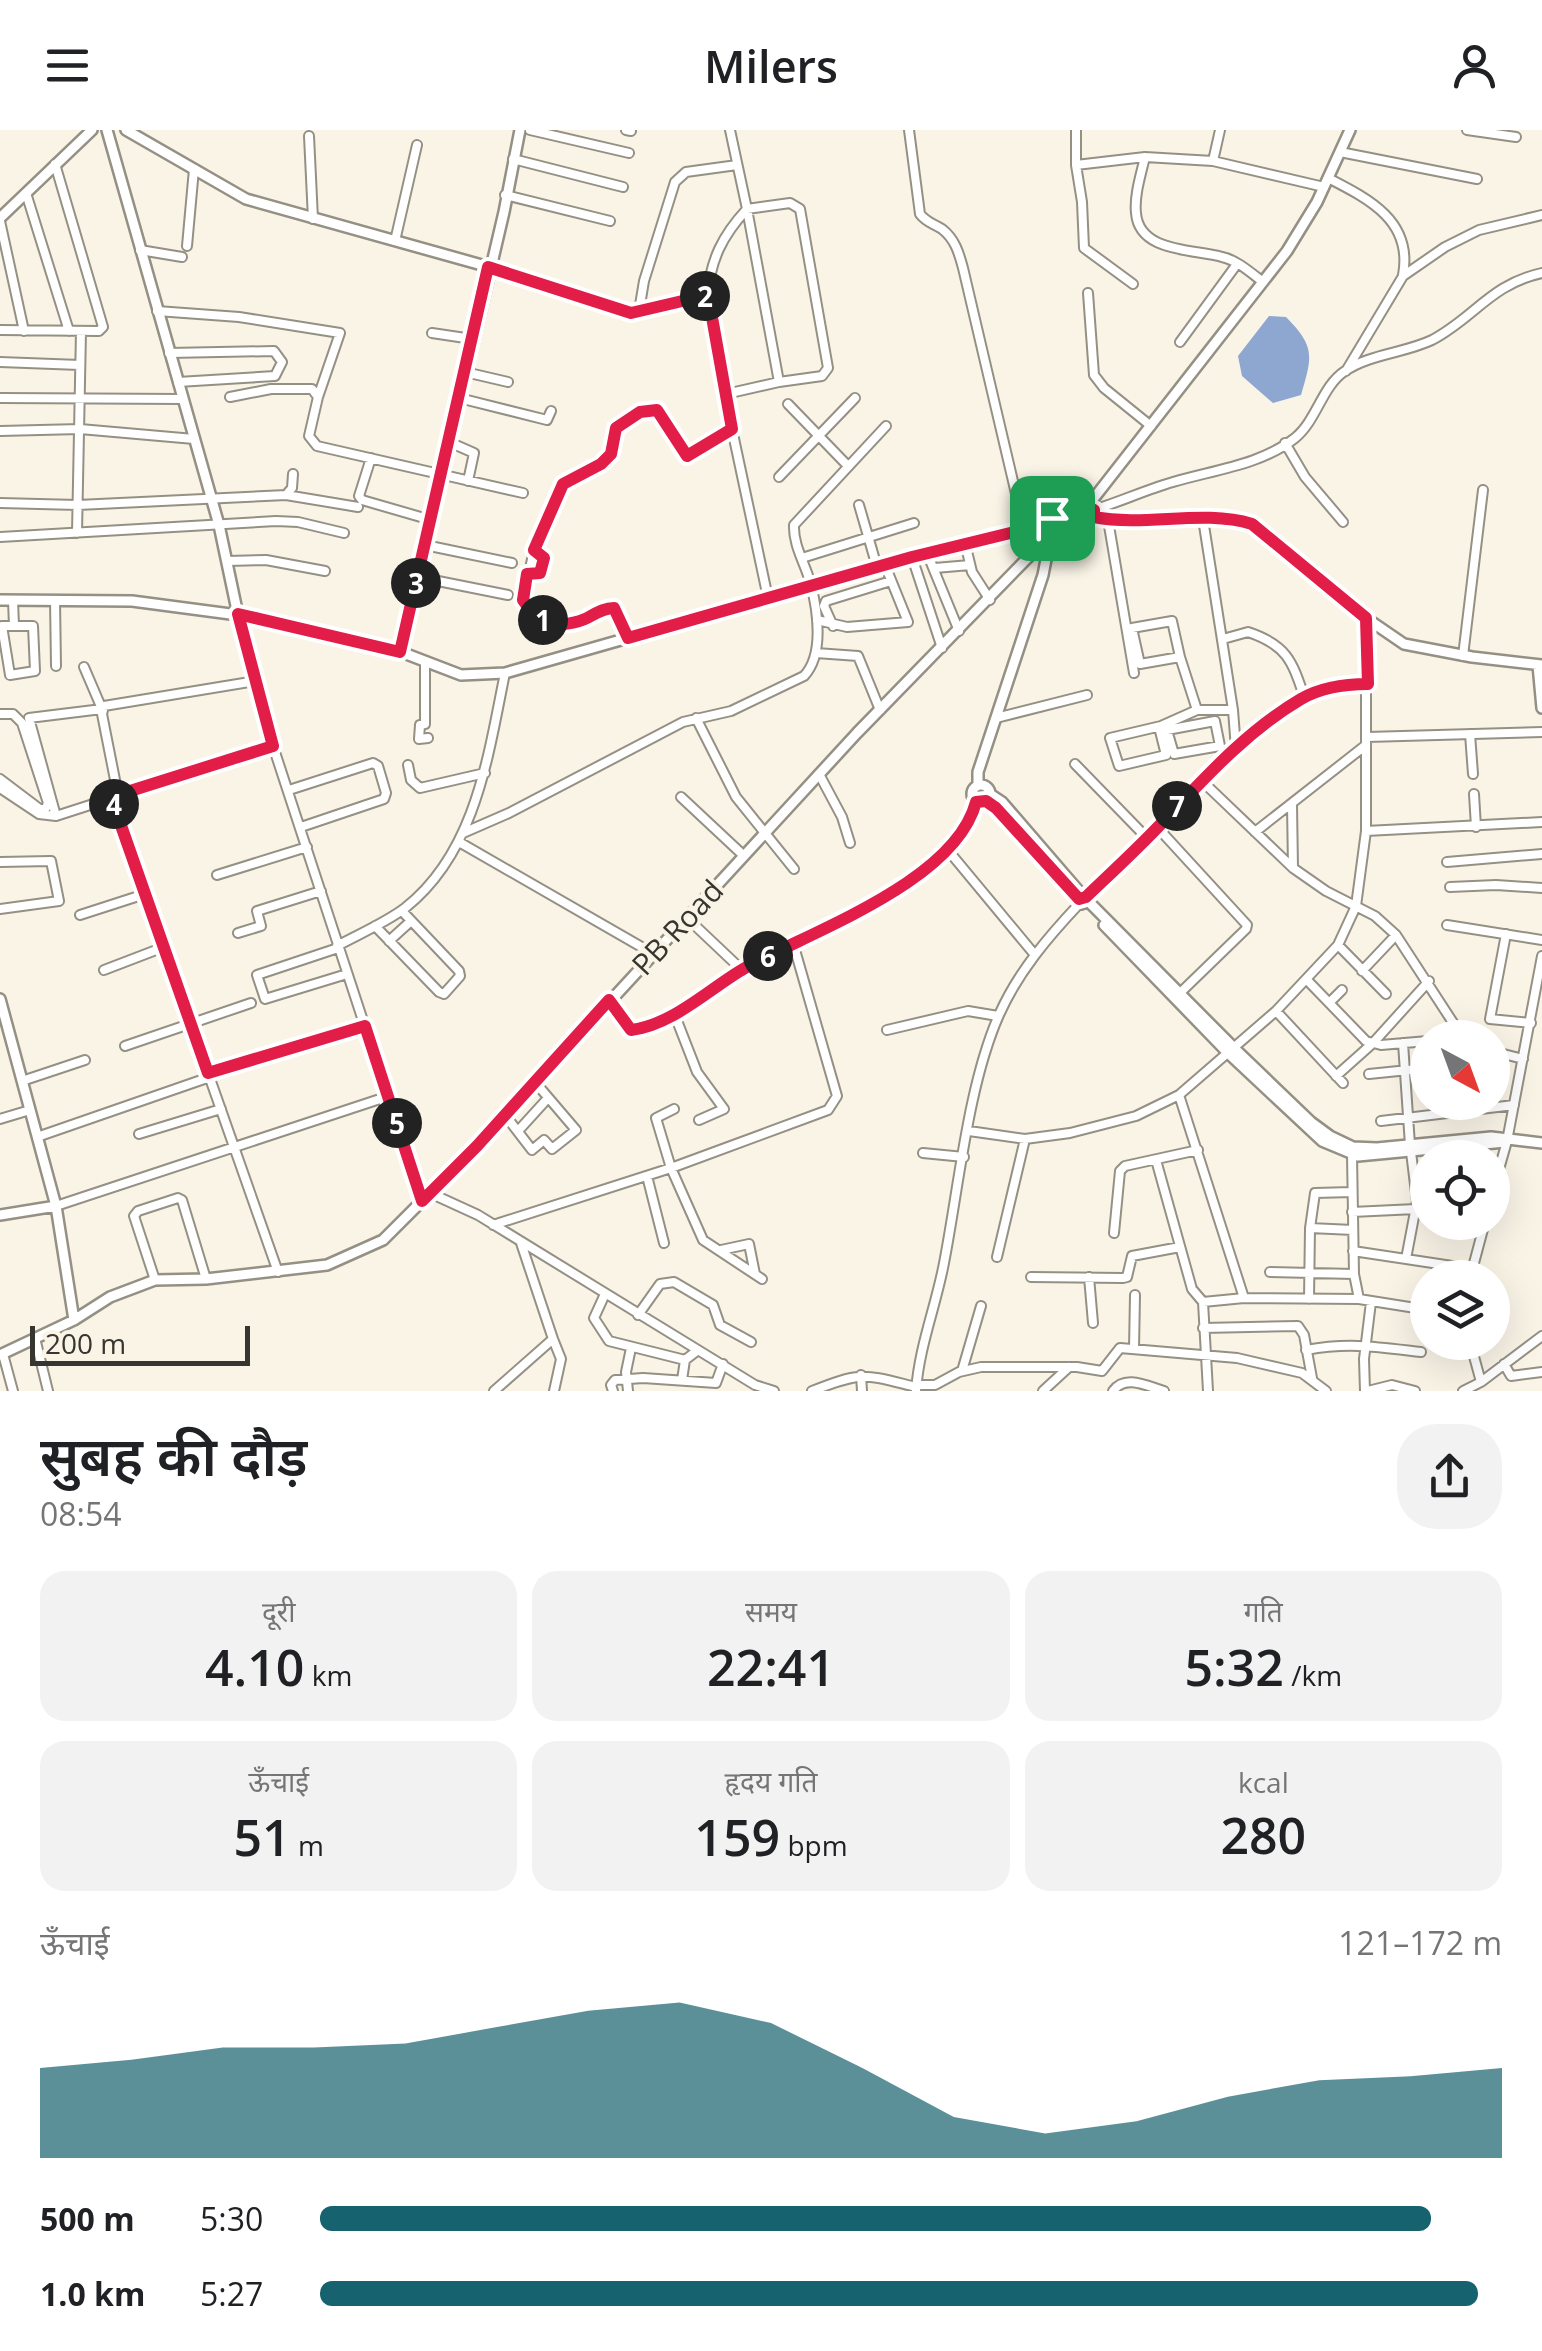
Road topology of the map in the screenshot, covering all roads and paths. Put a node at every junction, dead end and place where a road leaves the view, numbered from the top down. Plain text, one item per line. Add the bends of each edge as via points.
1 (92, 130) edge
2 (108, 130) edge
3 (126, 130) edge
4 (520, 130) edge
5 (530, 130) edge
6 (730, 130) edge
7 (909, 130) edge
8 (1076, 130) edge
9 (1220, 130) edge
10 (1350, 130) edge
11 (1468, 130) edge
12 (308, 136) dead end
13 (1516, 137) dead end
14 (417, 145) dead end
15 (628, 152) dead end
16 (1340, 152) junction
17 (1144, 157) junction
18 (513, 159) junction
19 (1213, 161) junction
20 (55, 164) junction
21 (737, 165) junction
22 (1076, 166) junction
23 (194, 169) junction
24 (1477, 179) dead end
25 (1326, 182) junction
26 (623, 187) dead end
27 (26, 193) junction
28 (505, 196) junction
29 (747, 209) junction
30 (1542, 216) edge
31 (0, 219) edge
32 (314, 220) junction
33 (610, 221) dead end
34 (394, 242) junction
35 (187, 246) dead end
36 (140, 250) junction
37 (182, 257) dead end
38 (1236, 264) junction
39 (488, 267) junction
40 (1542, 273) edge
41 (1403, 276) junction
42 (1263, 282) junction
43 (1133, 284) dead end
44 (1088, 292) dead end
45 (708, 295) junction
46 (157, 311) junction
47 (638, 311) junction
48 (0, 330) edge
49 (24, 331) junction
50 (69, 331) junction
51 (81, 331) junction
52 (432, 333) dead end
53 (472, 339) junction
54 (1180, 342) dead end
55 (170, 353) junction
56 (0, 362) edge
57 (80, 365) junction
58 (1346, 370) junction
59 (464, 372) junction
60 (178, 382) junction
61 (508, 382) dead end
62 (779, 382) junction
63 (726, 394) junction
64 (80, 397) junction
65 (230, 397) dead end
66 (318, 397) junction
67 (0, 398) edge
68 (459, 398) junction
69 (855, 398) dead end
70 (182, 399) junction
71 (788, 404) dead end
72 (551, 412) dead end
73 (886, 426) dead end
74 (1150, 426) junction
75 (80, 429) junction
76 (732, 429) junction
77 (0, 431) edge
78 (819, 435) junction
79 (194, 439) junction
80 (448, 442) junction
81 (1285, 443) junction
82 (371, 458) junction
83 (848, 466) junction
84 (293, 474) dead end
85 (441, 475) junction
86 (779, 477) dead end
87 (468, 480) junction
88 (1483, 490) dead end
89 (524, 492) dead end
90 (286, 495) junction
91 (211, 497) junction
92 (0, 503) edge
93 (78, 504) junction
94 (859, 505) dead end
95 (358, 507) dead end
96 (1092, 511) junction
97 (1203, 519) junction
98 (431, 520) junction
99 (1108, 520) junction
100 (1343, 522) dead end
101 (914, 524) dead end
102 (219, 525) junction
103 (1039, 526) junction
104 (1024, 528) junction
105 (78, 533) junction
106 (344, 533) dead end
107 (0, 537) edge
108 (868, 538) junction
109 (1048, 539) junction
110 (965, 543) junction
111 (425, 544) junction
112 (534, 550) junction
113 (927, 553) junction
114 (912, 557) junction
115 (802, 558) junction
116 (227, 561) junction
117 (512, 562) dead end
118 (970, 564) junction
119 (881, 566) junction
120 (935, 568) junction
121 (325, 571) dead end
122 (527, 574) junction
123 (418, 577) junction
124 (891, 581) junction
125 (812, 586) junction
126 (508, 596) dead end
127 (768, 598) junction
128 (0, 600) edge
129 (13, 600) junction
130 (55, 600) junction
131 (990, 600) junction
132 (238, 614) junction
133 (1366, 618) junction
134 (817, 620) junction
135 (14, 626) junction
136 (833, 626) junction
137 (959, 631) junction
138 (628, 638) junction
139 (1223, 638) junction
140 (942, 648) junction
141 (400, 652) junction
142 (816, 653) junction
143 (1463, 656) junction
144 (1180, 657) junction
145 (425, 662) junction
146 (1540, 665) edge
147 (56, 666) dead end
148 (84, 667) dead end
149 (505, 673) junction
150 (1134, 673) dead end
151 (256, 681) junction
152 (1368, 684) junction
153 (1087, 696) dead end
154 (1304, 696) junction
155 (1542, 708) edge
156 (102, 710) junction
157 (880, 710) junction
158 (1197, 710) junction
159 (0, 714) edge
160 (1234, 714) junction
161 (696, 718) junction
162 (996, 718) junction
163 (1216, 721) junction
164 (1159, 727) junction
165 (1542, 732) edge
166 (1470, 734) junction
167 (428, 738) dead end
168 (1366, 741) junction
169 (273, 746) junction
170 (1236, 749) junction
171 (1075, 764) dead end
172 (408, 765) dead end
173 (486, 773) junction
174 (819, 774) junction
175 (1472, 774) dead end
176 (0, 780) edge
177 (1201, 780) junction
178 (978, 785) junction
179 (0, 788) edge
180 (289, 790) junction
181 (1474, 794) dead end
182 (115, 796) junction
183 (681, 797) dead end
184 (984, 799) junction
185 (1292, 805) junction
186 (56, 816) junction
187 (1542, 822) edge
188 (1476, 826) junction
189 (301, 828) junction
190 (1158, 828) junction
191 (1366, 831) junction
192 (764, 832) junction
193 (1254, 832) junction
194 (461, 837) junction
195 (1147, 838) junction
196 (850, 842) dead end
197 (307, 847) junction
198 (946, 850) junction
199 (1542, 854) edge
200 (744, 855) junction
201 (1495, 860) junction
202 (0, 862) edge
203 (1447, 862) dead end
204 (1293, 868) junction
205 (794, 869) dead end
206 (217, 875) dead end
207 (1496, 885) junction
208 (1450, 887) dead end
209 (1542, 888) edge
210 (321, 891) junction
211 (145, 894) junction
212 (1083, 900) junction
213 (1356, 906) junction
214 (0, 909) edge
215 (402, 910) junction
216 (80, 915) dead end
217 (686, 917) junction
218 (411, 921) junction
219 (1447, 925) dead end
220 (374, 926) junction
221 (238, 933) dead end
222 (1506, 934) junction
223 (1396, 935) junction
224 (1542, 940) edge
225 (389, 941) junction
226 (793, 943) junction
227 (1338, 945) junction
228 (338, 947) junction
229 (164, 948) junction
230 (652, 953) junction
231 (1035, 954) junction
232 (1542, 956) edge
233 (104, 970) dead end
234 (742, 970) junction
235 (1362, 971) junction
236 (347, 974) junction
237 (1307, 980) junction
238 (1429, 981) junction
239 (1342, 990) dead end
240 (1181, 992) junction
241 (1386, 994) dead end
242 (0, 999) edge
243 (609, 1000) junction
244 (1330, 1002) junction
245 (251, 1003) dead end
246 (1276, 1011) junction
247 (674, 1013) junction
248 (998, 1016) junction
249 (1453, 1020) edge
250 (191, 1023) junction
251 (1531, 1023) junction
252 (365, 1026) junction
253 (888, 1030) dead end
254 (1529, 1034) junction
255 (1542, 1036) edge
256 (1410, 1042) edge
257 (1373, 1043) junction
258 (1403, 1043) junction
259 (125, 1046) dead end
260 (1232, 1052) junction
261 (1510, 1056) edge
262 (1523, 1059) junction
263 (85, 1060) dead end
264 (1410, 1071) edge
265 (1406, 1072) junction
266 (1369, 1074) dead end
267 (209, 1075) junction
268 (22, 1082) junction
269 (535, 1082) junction
270 (388, 1096) junction
271 (1179, 1096) junction
272 (548, 1098) junction
273 (1514, 1106) junction
274 (221, 1109) junction
275 (674, 1109) dead end
276 (30, 1110) junction
277 (505, 1115) junction
278 (1409, 1118) junction
279 (0, 1119) edge
280 (699, 1120) dead end
281 (1381, 1121) dead end
282 (518, 1131) junction
283 (969, 1131) junction
284 (139, 1134) dead end
285 (1324, 1136) junction
286 (37, 1138) junction
287 (1025, 1138) junction
288 (1471, 1140) edge
289 (1501, 1140) edge
290 (1508, 1140) edge
291 (1510, 1142) edge
292 (1542, 1144) edge
293 (235, 1148) junction
294 (1410, 1149) junction
295 (1198, 1150) junction
296 (923, 1153) dead end
297 (1352, 1155) junction
298 (964, 1157) junction
299 (1156, 1160) junction
300 (671, 1168) junction
301 (646, 1176) junction
302 (1352, 1192) junction
303 (430, 1193) junction
304 (422, 1201) junction
305 (56, 1206) junction
306 (1410, 1210) edge
307 (1352, 1212) junction
308 (0, 1216) edge
309 (493, 1224) junction
310 (1310, 1228) junction
311 (1353, 1230) junction
312 (1114, 1233) dead end
313 (1410, 1239) edge
314 (521, 1243) junction
315 (664, 1243) dead end
316 (1180, 1247) junction
317 (720, 1250) junction
318 (1354, 1251) junction
319 (997, 1257) dead end
320 (1406, 1258) junction
321 (1415, 1260) edge
322 (278, 1272) junction
323 (1270, 1272) dead end
324 (1308, 1272) junction
325 (1354, 1274) junction
326 (1031, 1277) dead end
327 (1090, 1277) junction
328 (206, 1279) junction
329 (156, 1280) junction
330 (605, 1294) junction
331 (1135, 1294) dead end
332 (1244, 1298) junction
333 (1310, 1299) junction
334 (1358, 1299) junction
335 (1203, 1302) junction
336 (1371, 1302) junction
337 (981, 1306) dead end
338 (1410, 1307) edge
339 (638, 1316) junction
340 (74, 1320) junction
341 (1094, 1323) dead end
342 (1203, 1328) junction
343 (1542, 1336) edge
344 (35, 1338) junction
345 (553, 1338) junction
346 (751, 1342) dead end
347 (1365, 1344) junction
348 (631, 1348) junction
349 (1134, 1348) junction
350 (698, 1350) junction
351 (1306, 1350) junction
352 (1410, 1351) edge
353 (1, 1354) edge
354 (1205, 1356) junction
355 (685, 1360) junction
356 (1475, 1360) edge
357 (723, 1364) junction
358 (1504, 1364) junction
359 (1070, 1367) junction
360 (962, 1371) junction
361 (1102, 1371) junction
362 (1542, 1372) edge
363 (861, 1375) junction
364 (1312, 1378) junction
365 (626, 1379) junction
366 (1127, 1381) junction
367 (1481, 1382) junction
368 (688, 1384) edge
369 (756, 1388) edge
370 (916, 1388) edge
371 (13, 1391) edge
372 (48, 1391) edge
373 (494, 1391) edge
374 (554, 1391) edge
375 (613, 1391) edge
376 (628, 1391) edge
377 (774, 1391) edge
378 (812, 1391) edge
379 (862, 1391) edge
380 (1043, 1391) edge
381 (1113, 1391) edge
382 (1164, 1391) edge
383 (1208, 1391) edge
384 (1326, 1391) edge
385 (1366, 1391) edge
386 (1415, 1391) edge
387 (1462, 1391) edge

1 - 20 street
2 - 36 street
3 - 23 street
4 - 18 street
5 - 15 street
6 - 21 street
7 - 104 street via 920,214 952,239 964,268
8 - 22 street
9 - 19 street
10 - 16 street
11 - 13 street
12 - 32 street
14 - 34 street
16 - 24 street
16 - 25 street
17 - 19 street
17 - 22 street
17 - 38 street via 1135,210 1146,234
18 - 26 street
18 - 28 street
19 - 25 street
20 - 27 street
20 - 51 street via 102,322 99,331
21 - 29 street
21 - 47 street via 686,172 676,182
22 - 43 street via 1084,248
23 - 32 street via 246,199
23 - 35 street
25 - 41 street via 1381,209 1404,245
25 - 42 street
27 - 31 street
27 - 50 street
28 - 33 street
28 - 39 street
29 - 45 street via 710,268
29 - 62 street
29 - 62 street via 800,209 828,368 822,376
30 - 41 street via 1479,230
31 - 49 street
32 - 34 street
34 - 39 street
36 - 37 street
36 - 46 street
38 - 42 street
38 - 54 street
39 - 47 street
39 - 53 street
40 - 58 street via 1490,294 1435,338
41 - 58 street
42 - 74 street
44 - 74 street via 1094,375
45 - 47 street
45 - 63 street
46 - 55 street
46 - 66 street via 340,333
48 - 49 street
49 - 50 street
50 - 51 street
51 - 57 street
52 - 53 street
53 - 59 street
55 - 60 street
55 - 60 street via 274,352 282,362 276,376
56 - 57 street
57 - 64 street
58 - 81 street via 1312,419
59 - 61 street
59 - 68 street
60 - 70 street
62 - 63 street
63 - 76 street
64 - 67 street
64 - 70 street
64 - 75 street
65 - 66 street via 290,388 312,389
66 - 82 street via 312,442
68 - 72 street via 546,420
68 - 80 street
69 - 78 street
70 - 79 street
71 - 78 street
73 - 83 street
74 - 96 street
75 - 77 street
75 - 79 street
75 - 93 street
76 - 112 street via 687,456 657,410 640,412 616,428 611,454 601,464 563,484
76 - 127 street
78 - 83 street
78 - 86 street
79 - 91 street
80 - 85 street
80 - 87 street via 474,453
81 - 96 street via 1253,461
81 - 100 street
82 - 85 street
82 - 98 street via 362,500
83 - 115 street via 794,525
84 - 90 street
85 - 87 street
85 - 98 street
87 - 89 street
88 - 143 street
90 - 91 street
90 - 95 street
91 - 93 street
91 - 102 street
92 - 93 street
93 - 105 street
94 - 108 street
96 - 99 street
96 - 103 street
96 - 109 street
97 - 99 street
97 - 133 street via 1252,524
97 - 139 street
98 - 111 street
99 - 150 street
101 - 108 street
102 - 105 street
102 - 106 street via 298,522
102 - 116 street
103 - 104 street
103 - 109 street
104 - 110 street
105 - 107 street
108 - 115 street
108 - 119 street
109 - 131 street, PB Road
109 - 162 street via 1043,575
110 - 113 street
110 - 118 street
111 - 117 street
111 - 123 street
112 - 122 street
112 - 122 street via 544,558 544,569
113 - 114 street
113 - 120 street
114 - 119 street
114 - 140 street
115 - 125 street
116 - 121 street
116 - 132 street
118 - 120 street
118 - 131 street
119 - 124 street
119 - 125 street
120 - 137 street
122 - 138 street via 523,600 535,618 560,625 614,608
123 - 126 street
123 - 141 street
124 - 136 street via 826,601
124 - 136 street via 908,622
125 - 127 street
125 - 134 street
127 - 138 street
128 - 129 street
129 - 130 street
129 - 135 street
130 - 132 street
130 - 147 street
131 - 137 street, PB Road
132 - 141 street
132 - 151 street
133 - 143 street via 1404,644
133 - 152 street
134 - 136 street
134 - 142 street
135 - 135 street via 2,626 10,676 35,671 33,626
137 - 140 street, PB Road
138 - 149 street
139 - 154 street via 1248,632 1280,648 1292,660
139 - 160 street
140 - 157 street, PB Road
141 - 145 street
142 - 157 street via 858,656
142 - 161 street via 804,676 731,711
143 - 146 street
144 - 144 street via 1140,664 1132,628 1172,621
144 - 158 street
145 - 149 street via 461,675
145 - 167 street via 419,739
146 - 155 street
148 - 156 street
149 - 173 street
151 - 156 street via 108,703
151 - 169 street
152 - 154 street
152 - 168 street
153 - 162 street
154 - 170 street
156 - 182 street
156 - 186 street via 28,718
157 - 174 street, PB Road
158 - 160 street
158 - 164 street
159 - 176 street via 22,723 46,808
160 - 163 street
160 - 170 street
161 - 192 street via 736,797
161 - 194 street
162 - 178 street
163 - 163 street via 1168,730 1174,754 1220,746
164 - 164 street via 1110,738 1120,766 1166,755
165 - 166 street
166 - 168 street
166 - 175 street
168 - 185 street
168 - 191 street
169 - 180 street
169 - 182 street
170 - 177 street
171 - 195 street
172 - 173 street via 420,788
173 - 194 street
174 - 192 street, PB Road
174 - 196 street
177 - 190 street
177 - 193 street
178 - 184 street via 986,786
178 - 184 street via 972,791
179 - 186 street via 39,814
180 - 189 street
180 - 189 street via 378,766 384,799
181 - 188 street
182 - 186 street
182 - 211 street
183 - 200 street
184 - 198 street
184 - 212 street via 1002,802
185 - 193 street
185 - 204 street
187 - 188 street
188 - 191 street
189 - 197 street
190 - 195 street
190 - 240 street via 1247,925
191 - 213 street
192 - 200 street, PB Road
192 - 205 street
193 - 204 street
194 - 215 street via 436,877
194 - 230 street
195 - 212 street
197 - 206 street
197 - 210 street
198 - 226 street via 874,903
198 - 231 street
199 - 201 street
200 - 217 street, PB Road
201 - 203 street
201 - 207 street
202 - 214 street via 52,860 59,901
204 - 213 street
207 - 208 street
207 - 209 street
210 - 221 street via 257,911 261,926
210 - 228 street
211 - 216 street
211 - 229 street
212 - 231 street
212 - 240 street
212 - 260 street
213 - 223 street
213 - 227 street
215 - 218 street
215 - 220 street
217 - 230 street, PB Road
217 - 234 street
218 - 225 street
218 - 225 street via 459,971 444,994
219 - 222 street
220 - 225 street
220 - 228 street
222 - 224 street
222 - 251 street via 1490,1019
223 - 235 street
223 - 238 street
226 - 234 street
226 - 300 street via 837,1096 834,1105
227 - 235 street
227 - 237 street
228 - 236 street
228 - 236 street via 258,975 265,999
229 - 233 street
229 - 250 street
230 - 243 street, PB Road
231 - 248 street
232 - 251 street
234 - 247 street
235 - 241 street
236 - 252 street
237 - 244 street
237 - 246 street
238 - 249 street
238 - 257 street
239 - 244 street
240 - 260 street
242 - 268 street
243 - 247 street via 631,1030
243 - 269 street, PB Road
244 - 257 street
245 - 250 street
246 - 257 street via 1340,1080
246 - 260 street
247 - 280 street via 697,1072 724,1109
248 - 253 street via 968,1010
248 - 283 street via 983,1055
250 - 259 street
250 - 267 street
251 - 254 street
252 - 267 street
252 - 270 street
254 - 255 street
254 - 262 street
256 - 258 street
257 - 258 street
258 - 265 street
260 - 271 street
260 - 285 street
261 - 262 street
262 - 273 street
263 - 268 street
264 - 265 street
265 - 266 street
265 - 278 street
267 - 274 street
267 - 286 street
268 - 276 street
269 - 272 street
269 - 277 street, PB Road
270 - 293 street
270 - 304 street
271 - 287 street via 1136,1116
271 - 295 street
272 - 282 street
272 - 282 street via 576,1130 552,1149 544,1140 532,1150
273 - 278 street
273 - 290 street
274 - 284 street
274 - 293 street
275 - 300 street via 656,1118
276 - 279 street
276 - 286 street
277 - 282 street
277 - 303 street, PB Road
278 - 281 street
278 - 294 street
283 - 287 street
283 - 298 street
285 - 294 street via 1353,1147
285 - 297 street
286 - 305 street
287 - 319 street
288 - 289 street
291 - 292 street
293 - 305 street
293 - 322 street
294 - 297 street
295 - 299 street
295 - 332 street
296 - 298 street
297 - 302 street
298 - 370 street
299 - 312 street via 1120,1171
299 - 316 street
300 - 301 street
300 - 317 street via 703,1240
301 - 309 street
301 - 315 street
302 - 307 street
302 - 310 street via 1314,1193
303 - 304 street, PB Road
303 - 309 street
304 - 322 street, PB Road via 383,1240 327,1265
305 - 308 street
305 - 340 street
306 - 307 street
307 - 311 street
309 - 314 street
310 - 311 street
310 - 324 street
311 - 318 street
313 - 320 street
314 - 330 street
314 - 345 street
316 - 327 street via 1132,1256 1123,1278
316 - 335 street via 1192,1289
317 - 317 street via 758,1276 749,1244
318 - 320 street
318 - 325 street
320 - 321 street
322 - 328 street, PB Road
323 - 324 street
324 - 325 street
324 - 333 street
325 - 334 street
326 - 327 street
327 - 341 street
328 - 329 street, PB Road
328 - 329 street via 178,1198 134,1216
329 - 340 street, PB Road
330 - 339 street
330 - 348 street via 594,1311 596,1325 609,1341
331 - 349 street
332 - 333 street
332 - 335 street
333 - 334 street
334 - 336 street
335 - 342 street
336 - 338 street
336 - 347 street
337 - 360 street
339 - 346 street via 660,1284 674,1282 713,1305 724,1329
339 - 350 street
340 - 344 street, PB Road
342 - 351 street via 1298,1326
342 - 354 street
343 - 358 street
344 - 353 street, PB Road
344 - 372 street
345 - 373 street
345 - 374 street via 561,1359
347 - 351 street
347 - 352 street
347 - 385 street
348 - 355 street
348 - 365 street
349 - 354 street
349 - 361 street via 1120,1348
350 - 355 street
350 - 357 street
351 - 364 street
353 - 371 street
354 - 364 street
354 - 383 street
355 - 368 street
356 - 367 street
357 - 368 street via 716,1383
357 - 369 street
358 - 362 street via 1511,1376
358 - 367 street
359 - 360 street
359 - 361 street
359 - 380 street
360 - 370 street
361 - 366 street
363 - 370 street
363 - 378 street
363 - 379 street
364 - 384 street
365 - 368 street
365 - 375 street via 613,1381
365 - 376 street
366 - 381 street
366 - 382 street
367 - 387 street
369 - 377 street
385 - 386 street via 1392,1385

